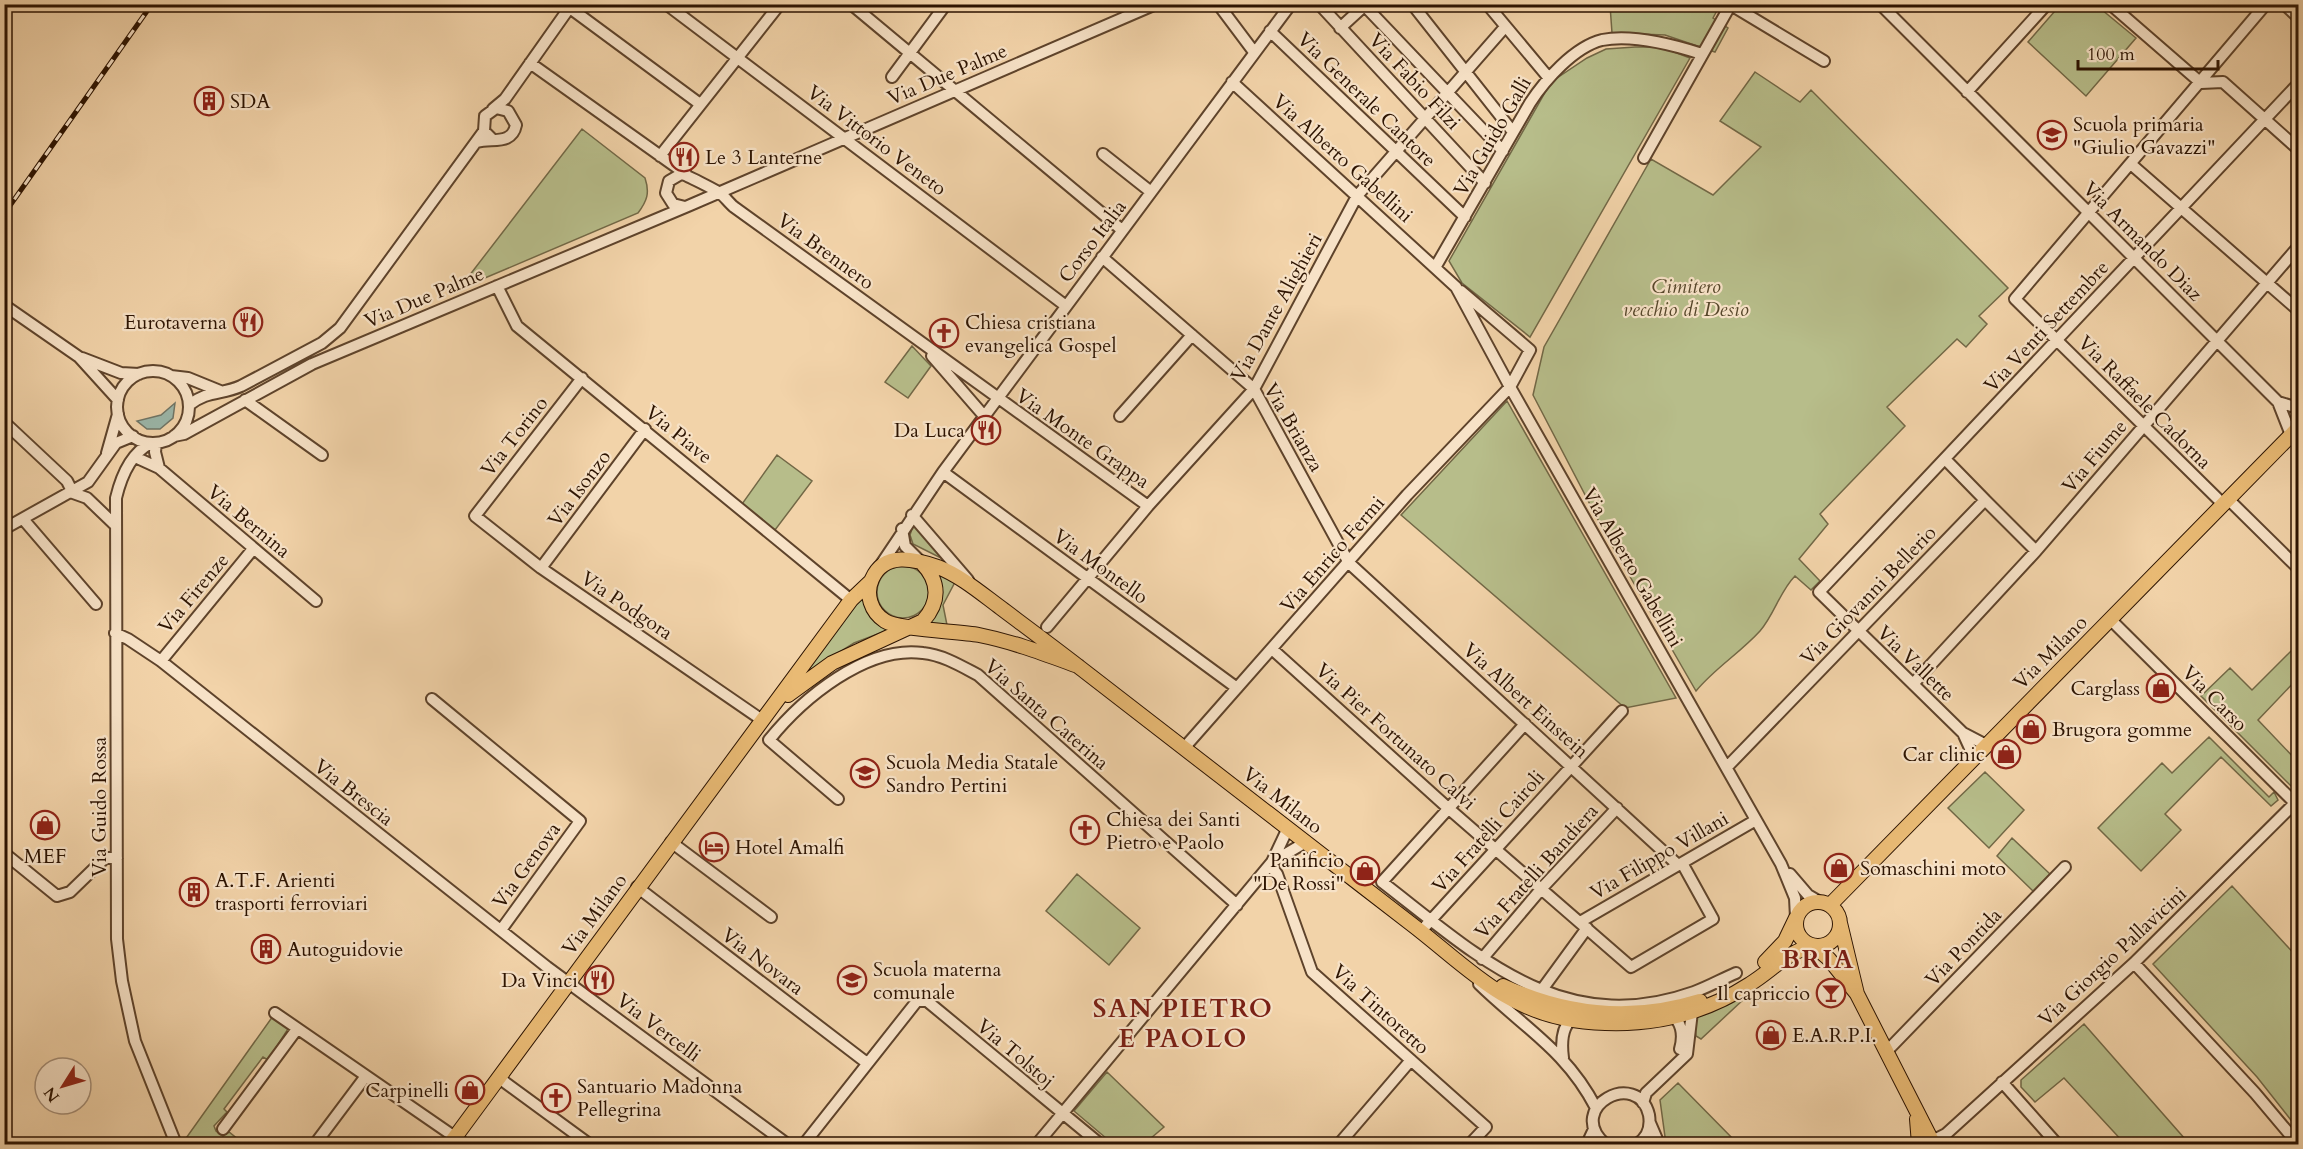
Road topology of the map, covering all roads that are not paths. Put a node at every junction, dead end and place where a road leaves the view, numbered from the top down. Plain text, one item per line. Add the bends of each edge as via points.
1 (666, 4) edge
2 (780, 4) edge
3 (851, 4) edge
4 (946, 4) edge
5 (1156, 4) edge
6 (1218, 4) edge
7 (1291, 4) edge
8 (1319, 4) edge
9 (1412, 4) edge
10 (1487, 4) edge
11 (2048, 4) edge
12 (2110, 4) edge
13 (2266, 4) edge
14 (2284, 4) edge
15 (1366, 5) edge
16 (1731, 5) edge
17 (571, 6) edge
18 (1886, 7) edge
19 (2298, 17) edge
20 (1505, 27) junction
21 (1340, 28) junction
22 (1270, 31) junction
23 (911, 52) junction
24 (1254, 52) junction
25 (1702, 54) junction
26 (738, 59) junction
27 (1824, 62) dead end
28 (530, 63) junction
29 (1465, 73) junction
30 (892, 77) dead end
31 (1548, 77) junction
32 (1232, 82) junction
33 (2201, 83) junction
34 (2298, 84) edge
35 (953, 91) junction
36 (1967, 92) junction
37 (1448, 94) junction
38 (700, 104) junction
39 (501, 105) junction
40 (1426, 119) junction
41 (2265, 120) junction
42 (1513, 132) junction
43 (488, 135) junction
44 (844, 137) junction
45 (2298, 149) edge
46 (1397, 151) junction
47 (1503, 151) junction
48 (1103, 154) dead end
49 (664, 158) junction
50 (1644, 158) dead end
51 (2132, 165) junction
52 (686, 174) junction
53 (669, 181) junction
54 (1485, 183) junction
55 (698, 184) junction
56 (719, 192) junction
57 (1151, 192) junction
58 (1358, 196) junction
59 (669, 200) junction
60 (688, 206) junction
61 (2182, 208) junction
62 (2089, 213) junction
63 (1465, 217) junction
64 (656, 219) junction
65 (1122, 230) junction
66 (2298, 247) edge
67 (1102, 258) junction
68 (2135, 259) junction
69 (1436, 266) junction
70 (2267, 282) junction
71 (496, 286) junction
72 (1456, 287) junction
73 (4, 305) edge
74 (1066, 306) junction
75 (2298, 310) edge
76 (1192, 335) junction
77 (914, 336) junction
78 (2217, 340) junction
79 (2058, 341) junction
80 (1530, 350) joint
81 (79, 357) junction
82 (139, 374) junction
83 (171, 376) junction
84 (582, 378) junction
85 (1510, 387) junction
86 (1254, 389) junction
87 (220, 392) junction
88 (118, 400) junction
89 (245, 400) junction
90 (998, 400) junction
91 (2278, 402) junction
92 (189, 408) junction
93 (2298, 408) edge
94 (118, 414) junction
95 (1120, 416) dead end
96 (985, 417) junction
97 (212, 418) junction
98 (4, 422) edge
99 (2143, 426) junction
100 (645, 429) junction
101 (2296, 434) edge
102 (174, 436) junction
103 (133, 437) junction
104 (154, 443) junction
105 (322, 455) dead end
106 (106, 459) junction
107 (1945, 459) junction
108 (133, 460) junction
109 (159, 468) junction
110 (943, 472) junction
111 (73, 493) junction
112 (1985, 500) junction
113 (2226, 502) junction
114 (1148, 506) junction
115 (912, 515) junction
116 (475, 516) joint
117 (23, 519) junction
118 (114, 524) junction
119 (4, 529) edge
120 (902, 529) junction
121 (253, 549) junction
122 (2036, 551) junction
123 (922, 563) junction
124 (1349, 563) junction
125 (541, 568) junction
126 (2298, 568) edge
127 (874, 575) junction
128 (1087, 578) junction
129 (976, 589) junction
130 (1819, 592) joint
131 (851, 600) junction
132 (316, 601) dead end
133 (96, 604) dead end
134 (2110, 618) junction
135 (908, 627) junction
136 (1047, 627) dead end
137 (1859, 631) junction
138 (116, 633) junction
139 (1273, 650) junction
140 (161, 661) junction
141 (1078, 666) junction
142 (1913, 684) junction
143 (1237, 688) junction
144 (432, 699) dead end
145 (772, 708) junction
146 (1622, 711) dead end
147 (762, 720) junction
148 (1525, 724) junction
149 (1963, 733) junction
150 (1986, 745) junction
151 (1184, 748) junction
152 (1974, 757) junction
153 (1571, 766) junction
154 (1727, 767) junction
155 (838, 799) dead end
156 (2297, 802) edge
157 (1448, 808) junction
158 (1617, 808) junction
159 (1756, 820) junction
160 (1288, 828) junction
161 (671, 842) junction
162 (1306, 842) junction
163 (1496, 849) junction
164 (4, 853) edge
165 (117, 858) junction
166 (1271, 864) junction
167 (1680, 864) junction
168 (1781, 864) junction
169 (2065, 867) dead end
170 (637, 887) junction
171 (1542, 888) junction
172 (1237, 904) junction
173 (1825, 904) junction
174 (771, 917) dead end
175 (1796, 918) junction
176 (1432, 920) junction
177 (1840, 923) junction
178 (1583, 925) junction
179 (501, 930) junction
180 (1421, 931) junction
181 (1814, 946) junction
182 (1482, 959) junction
183 (2134, 963) junction
184 (1464, 965) junction
185 (1736, 973) dead end
186 (568, 982) junction
187 (1541, 991) junction
188 (1857, 994) junction
189 (1656, 1011) junction
190 (1588, 1012) junction
191 (1692, 1012) junction
192 (275, 1013) dead end
193 (1677, 1018) junction
194 (1569, 1020) junction
195 (297, 1029) junction
196 (1887, 1051) junction
197 (1563, 1058) junction
198 (1411, 1060) junction
199 (867, 1063) junction
200 (1677, 1064) junction
201 (366, 1076) junction
202 (499, 1078) junction
203 (2002, 1082) junction
204 (1643, 1103) junction
205 (1596, 1108) junction
206 (1062, 1114) junction
207 (1650, 1120) junction
208 (223, 1129) dead end
209 (1594, 1129) junction
210 (456, 1142) edge
211 (1933, 1142) edge
212 (176, 1144) edge
213 (315, 1144) edge
214 (590, 1144) edge
215 (787, 1144) edge
216 (804, 1144) edge
217 (1037, 1144) edge
218 (1100, 1144) edge
219 (1340, 1144) edge
220 (1470, 1144) edge
221 (1587, 1144) edge
222 (1605, 1144) edge
223 (1637, 1144) edge
224 (1659, 1144) edge
225 (2057, 1144) edge
226 (2298, 1144) edge

1 - 26 street, Via Vittorio Veneto
2 - 26 street
3 - 23 street
4 - 23 street
5 - 35 street, Via Due Palme
6 - 24 street
7 - 22 street, Corso Italia
8 - 21 street, Via Fabio Filzi
9 - 29 street
10 - 20 street
11 - 36 street
12 - 33 street
13 - 33 street
14 - 19 street
15 - 21 street
15 - 37 street
16 - 25 street
16 - 27 street
17 - 28 street
17 - 38 street
18 - 36 street, Via Armando Diaz
20 - 29 street, Via Dante Alighieri
20 - 31 street
21 - 40 street, Via Fabio Filzi
22 - 24 street, Corso Italia
22 - 46 street, Via Generale Cantore
23 - 30 street
23 - 35 street
24 - 32 street, Corso Italia
25 - 31 street, Via Guido Galli via 1663,42 1604,40 1584,49
25 - 50 street
26 - 38 street
26 - 44 street, Via Vittorio Veneto
28 - 39 street
28 - 49 street
29 - 37 street, Via Dante Alighieri
29 - 42 street
31 - 42 street, Via Guido Galli
32 - 57 street, Corso Italia
32 - 58 street, Via Alberto Gabellini
33 - 41 street via 2223,82
33 - 51 street
34 - 41 street, Via Venti Settembre
35 - 44 street, Via Due Palme
35 - 65 street
36 - 62 street, Via Armando Diaz
37 - 40 street, Via Dante Alighieri
37 - 47 street
38 - 49 street
39 - 43 street via 485,116
39 - 43 street via 512,114 514,130 503,140
40 - 46 street, Via Dante Alighieri
40 - 54 street, Via Fabio Filzi
41 - 45 street
41 - 61 street, Via Venti Settembre
42 - 47 street, Via Guido Galli
43 - 87 street via 477,141 340,328 322,343 250,382
44 - 56 street, Via Due Palme
44 - 74 street, Via Vittorio Veneto
46 - 58 street, Via Dante Alighieri
46 - 63 street, Via Generale Cantore
47 - 54 street, Via Guido Galli
48 - 57 street
49 - 52 street
49 - 53 street
51 - 61 street
51 - 62 street
52 - 53 street
52 - 55 street
53 - 59 street
54 - 63 street, Via Guido Galli
55 - 56 street
55 - 60 street via 698,197
56 - 60 street, Via Due Palme
56 - 77 street, Via Brennero via 734,207
57 - 65 street, Corso Italia
58 - 69 street, Via Alberto Gabellini
58 - 86 street, Via Dante Alighieri
59 - 60 street via 676,206
59 - 64 street
60 - 64 street, Via Due Palme
61 - 68 street, Via Venti Settembre
61 - 70 street
62 - 68 street, Via Armando Diaz
62 - 79 street, Via Raffaele Cadorna via 2015,299
63 - 69 street, Via Guido Galli
64 - 71 street, Via Due Palme
65 - 67 street, Corso Italia
66 - 70 street, Via Fiume
67 - 74 street, Corso Italia
67 - 76 street, Via Brianza
68 - 78 street, Via Armando Diaz
68 - 79 street, Via Venti Settembre
69 - 72 street, Via Alberto Gabellini
70 - 75 street
70 - 78 street, Via Fiume
71 - 84 street, Via Piave via 517,326
71 - 89 street, Via Due Palme via 312,364
72 - 80 street, Via Alberto Gabellini
72 - 85 street, Via Alberto Gabellini
73 - 81 street
74 - 90 street, Corso Italia
76 - 86 street, Via Brianza
76 - 95 street
77 - 90 street, Via Brennero
77 - 96 street, Via Brennero
78 - 91 street, Via Armando Diaz
78 - 99 street, Via Fiume
79 - 99 street, Via Raffaele Cadorna
79 - 107 street, Via Venti Settembre
80 - 85 street, Via Enrico Fermi
81 - 82 street via 121,373
81 - 88 street
82 - 83 street via 158,371
82 - 88 street via 123,387
83 - 87 street via 188,378
83 - 92 street via 183,387
84 - 100 street, Via Piave
84 - 116 street, Via Torino
85 - 124 street, Via Enrico Fermi via 1407,495
85 - 154 street, Via Alberto Gabellini
86 - 114 street, Via Dante Alighieri
86 - 124 street, Via Brianza
87 - 92 street via 208,393
88 - 94 street
89 - 97 street, Via Due Palme
89 - 105 street
90 - 96 street, Corso Italia
90 - 114 street, Via Monte Grappa
91 - 93 street, Via Armando Diaz
91 - 101 street, Via Armando Diaz
92 - 97 street via 197,416
92 - 102 street via 185,423
94 - 103 street
94 - 106 street
96 - 110 street, Corso Italia
97 - 102 street, Via Due Palme
98 - 111 street via 67,481
99 - 113 street, Via Raffaele Cadorna
99 - 122 street, Via Fiume
100 - 125 street, Via Isonzo
100 - 131 street, Via Piave
101 - 113 main road, Via Milano
102 - 104 street
103 - 104 street
103 - 106 street via 116,443
103 - 108 street, Via Guido Rossa
104 - 108 street, Via Guido Rossa
104 - 109 street
106 - 111 street via 94,477
107 - 112 street
107 - 130 street, Via Venti Settembre
108 - 109 street, Via Bernina
108 - 118 street, Via Guido Rossa via 118,489
109 - 121 street, Via Bernina
110 - 115 street, Corso Italia
110 - 128 street, Via Montello
111 - 117 street
111 - 118 street via 87,498
112 - 122 street
112 - 137 street, Via Giovanni Bellerio
113 - 126 street, Via Raffaele Cadorna
113 - 134 main road, Via Milano
114 - 128 street, Via Dante Alighieri
115 - 120 street, Corso Italia
115 - 129 street
116 - 125 street, Via Podgora
117 - 119 street
117 - 133 street
118 - 138 street, Via Guido Rossa
120 - 123 street via 905,546
120 - 127 street, Corso Italia
121 - 132 street, Via Bernina
121 - 140 street, Via Firenze
122 - 142 street, Via Fiume
123 - 127 main road via 904,558 890,561
123 - 129 main road, Via Milano via 940,568
123 - 135 main road via 936,583 937,597 923,621
124 - 139 street, Via Enrico Fermi
124 - 148 street, Via Albert Einstein
125 - 147 street, Via Podgora
127 - 131 main road, Via Milano
127 - 135 main road via 869,595 873,609 882,620
128 - 136 street, Via Dante Alighieri
128 - 143 street, Via Montello
129 - 141 main road, Via Milano
130 - 137 street, Via Vallette
131 - 145 main road, Via Milano
134 - 150 main road, Via Milano
134 - 156 street, Via Carso
135 - 141 main road, Via Milano via 1012,642
135 - 145 main road, Via Milano via 832,663
137 - 142 street, Via Vallette
137 - 154 street, Via Giovanni Bellerio
138 - 140 street, Via Brescia
138 - 165 street, Via Guido Rossa
139 - 143 street, Via Enrico Fermi
139 - 157 street, Via Pier Fortunato Calvi
140 - 179 street, Via Brescia
141 - 151 main road, Via Milano
142 - 149 street, Via Vallette
143 - 151 street, Via Enrico Fermi
144 - 179 street, Via Genova via 580,821
145 - 147 main road, Via Milano
146 - 153 street, Via Fratelli Cairoli
147 - 161 main road, Via Milano
148 - 153 street, Via Albert Einstein
148 - 157 street
149 - 150 street, Via Vallette
149 - 152 street, Via Vallette
150 - 152 main road, Via Milano
151 - 160 main road, Via Milano
152 - 173 main road, Via Milano
153 - 158 street, Via Albert Einstein
153 - 163 street, Via Fratelli Cairoli
154 - 159 street, Via Alberto Gabellini
155 - 172 street, Via Santa Caterina via 769,740 790,714 833,681 900,652 924,653 950,660 978,675
156 - 183 street, Via Giorgio Pallavicini
157 - 163 street, Via Pier Fortunato Calvi
157 - 176 street via 1382,882
158 - 167 street, Via Albert Einstein
158 - 171 street, Via Fratelli Bandiera
159 - 167 street, Via Filippo Villani
159 - 168 street, Via Alberto Gabellini
160 - 162 main road, Via Milano
160 - 166 street
161 - 170 main road, Via Milano
161 - 174 street
162 - 166 street
162 - 180 main road, Via Milano
163 - 171 street, Via Pier Fortunato Calvi
163 - 176 street, Via Fratelli Cairoli
164 - 165 street via 57,896 70,892 105,858
165 - 212 street, Via Guido Rossa via 117,939 122,981 135,1041
166 - 172 street
166 - 198 street, Via Tintoretto via 1312,972
167 - 178 street, Via Filippo Villani
167 - 178 street, Via Albert Einstein via 1713,918 1631,967
168 - 173 street, Via Alberto Gabellini via 1804,891
168 - 175 street, Via Alberto Gabellini via 1795,898
169 - 196 street, Via Pontida
170 - 186 main road, Via Milano
170 - 199 street, Via Novara
171 - 178 street, Via Pier Fortunato Calvi
171 - 182 street, Via Fratelli Bandiera
172 - 206 street
173 - 175 main road via 1805,905
173 - 177 main road via 1837,912
175 - 181 main road via 1798,935
175 - 189 main road, Via Milano via 1782,946 1746,976 1699,1001
176 - 180 street, Via Fratelli Cairoli
176 - 182 street
177 - 181 main road via 1833,941
177 - 188 main road
178 - 187 street, Via Filippo Villani
179 - 186 street, Via Brescia
180 - 184 main road, Via Milano
181 - 188 main road
181 - 191 main road, Via Milano via 1792,952 1750,985
182 - 187 street
183 - 203 street, Via Giorgio Pallavicini
183 - 226 street
184 - 190 main road, Via Milano via 1528,998
184 - 194 main road, Via Milano via 1486,986 1519,1004
184 - 197 street, Via Milano via 1490,995
185 - 187 street via 1694,992 1614,1005 1576,1002
186 - 202 main road, Via Milano
186 - 215 street, Via Vercelli
188 - 196 main road
189 - 190 main road, Via Milano
189 - 193 street, Via Milano
190 - 194 street, Via Milano
191 - 193 main road, Via Milano
191 - 200 street via 1687,1054
192 - 195 street
193 - 194 main road, Via Milano via 1616,1024
193 - 200 street via 1682,1041
194 - 197 street via 1561,1043
195 - 201 street
195 - 208 street
196 - 211 main road via 1914,1106 1918,1124
197 - 205 street, Via Milano via 1580,1077
198 - 219 street
198 - 220 street, Via Tintoretto via 1486,1127
199 - 206 street, Via Tolstoj via 917,1001 927,1001
199 - 216 street
200 - 204 street via 1646,1093
201 - 210 street
201 - 213 street
202 - 210 main road, Via Milano
202 - 214 street
203 - 211 street, Via Giorgio Pallavicini
203 - 225 street
204 - 205 street via 1618,1093
204 - 207 street
205 - 209 street
206 - 217 street
206 - 218 street, Via Tolstoj
207 - 223 street via 1646,1135
207 - 224 street
209 - 221 street
209 - 222 street

